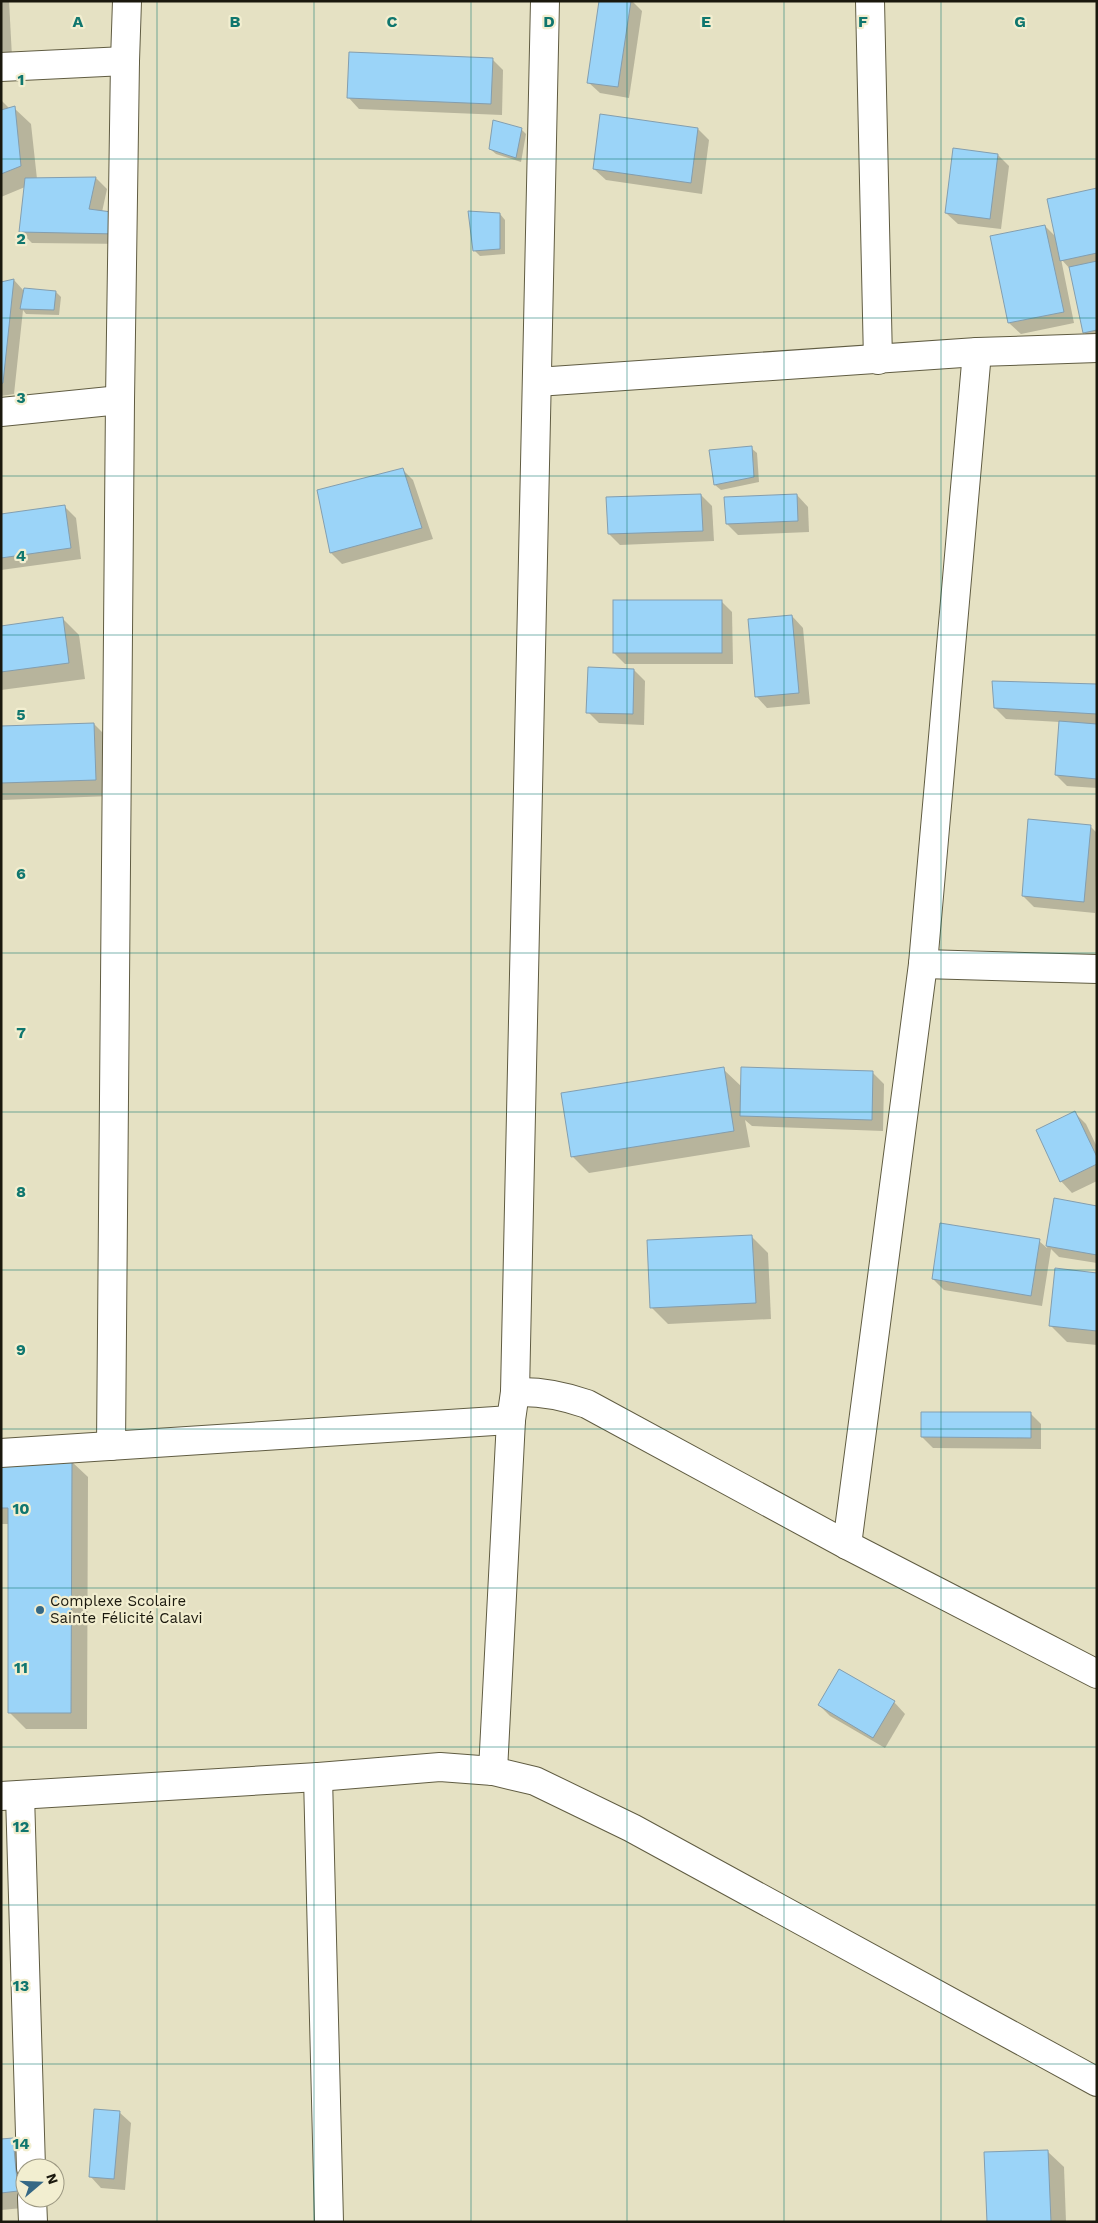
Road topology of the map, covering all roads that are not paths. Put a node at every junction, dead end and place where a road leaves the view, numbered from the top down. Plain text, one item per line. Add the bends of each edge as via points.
1 (127, 1) edge
2 (545, 1) edge
3 (870, 1) edge
4 (125, 60) junction
5 (1, 67) edge
6 (1097, 348) edge
7 (977, 352) junction
8 (878, 360) junction
9 (537, 382) junction
10 (120, 400) junction
11 (1, 412) edge
12 (924, 964) junction
13 (1097, 969) edge
14 (515, 1392) junction
15 (511, 1420) junction
16 (111, 1446) junction
17 (1, 1453) edge
18 (847, 1545) junction
19 (1097, 1674) edge
20 (493, 1771) junction
21 (318, 1777) junction
22 (11, 1795) edge
23 (1097, 2082) edge
24 (30, 2158) edge
25 (32, 2208) edge
26 (33, 2222) edge
27 (329, 2222) edge

1 - 4 street
2 - 9 street
3 - 8 street
4 - 5 street
4 - 10 street
6 - 7 street
7 - 8 street
7 - 12 street
8 - 9 street
9 - 14 street
10 - 11 street
10 - 16 street
12 - 13 street
12 - 18 street
14 - 15 street
14 - 18 street via 562,1395 587,1404
15 - 16 street
15 - 20 street
16 - 17 street
18 - 19 street
20 - 21 street via 440,1767
20 - 23 street via 535,1781 632,1828
21 - 22 street
21 - 27 street
22 - 24 street
25 - 26 street

